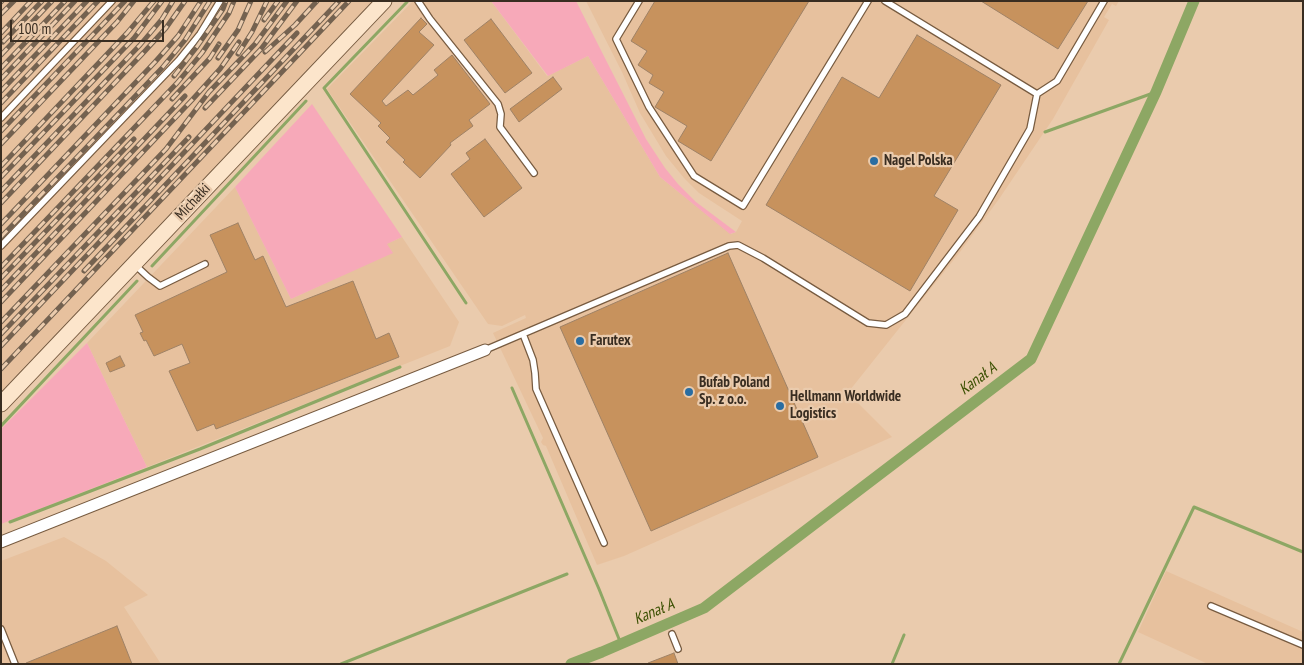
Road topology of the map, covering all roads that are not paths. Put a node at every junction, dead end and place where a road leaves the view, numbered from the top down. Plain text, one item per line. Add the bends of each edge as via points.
1 (112, 1) edge
2 (220, 1) edge
3 (384, 1) edge
4 (418, 1) edge
5 (640, 1) edge
6 (868, 1) edge
7 (885, 1) edge
8 (1104, 1) edge
9 (1037, 94) junction
10 (1, 118) edge
11 (534, 173) dead end
12 (1, 246) edge
13 (134, 264) junction
14 (205, 264) dead end
15 (523, 334) junction
16 (486, 350) joint
17 (1, 404) edge
18 (1, 542) edge
19 (604, 543) dead end
20 (1211, 606) dead end
21 (1, 630) edge
22 (672, 634) dead end
23 (1303, 645) edge
24 (678, 649) dead end
25 (16, 664) edge

1 - 10 lane
2 - 12 lane via 179,60
3 - 13 street, Michałki
4 - 11 lane via 498,104 500,128
5 - 6 lane via 616,38 649,107 694,176 743,206
7 - 9 lane
8 - 9 lane via 1056,81
9 - 15 lane via 1030,129 978,217 905,314 886,325 868,323 738,245 729,246
13 - 14 lane via 160,286
13 - 17 street, Michałki
15 - 16 lane
15 - 19 lane via 533,360 536,390
16 - 18 street
20 - 23 lane
21 - 25 lane
22 - 24 lane

